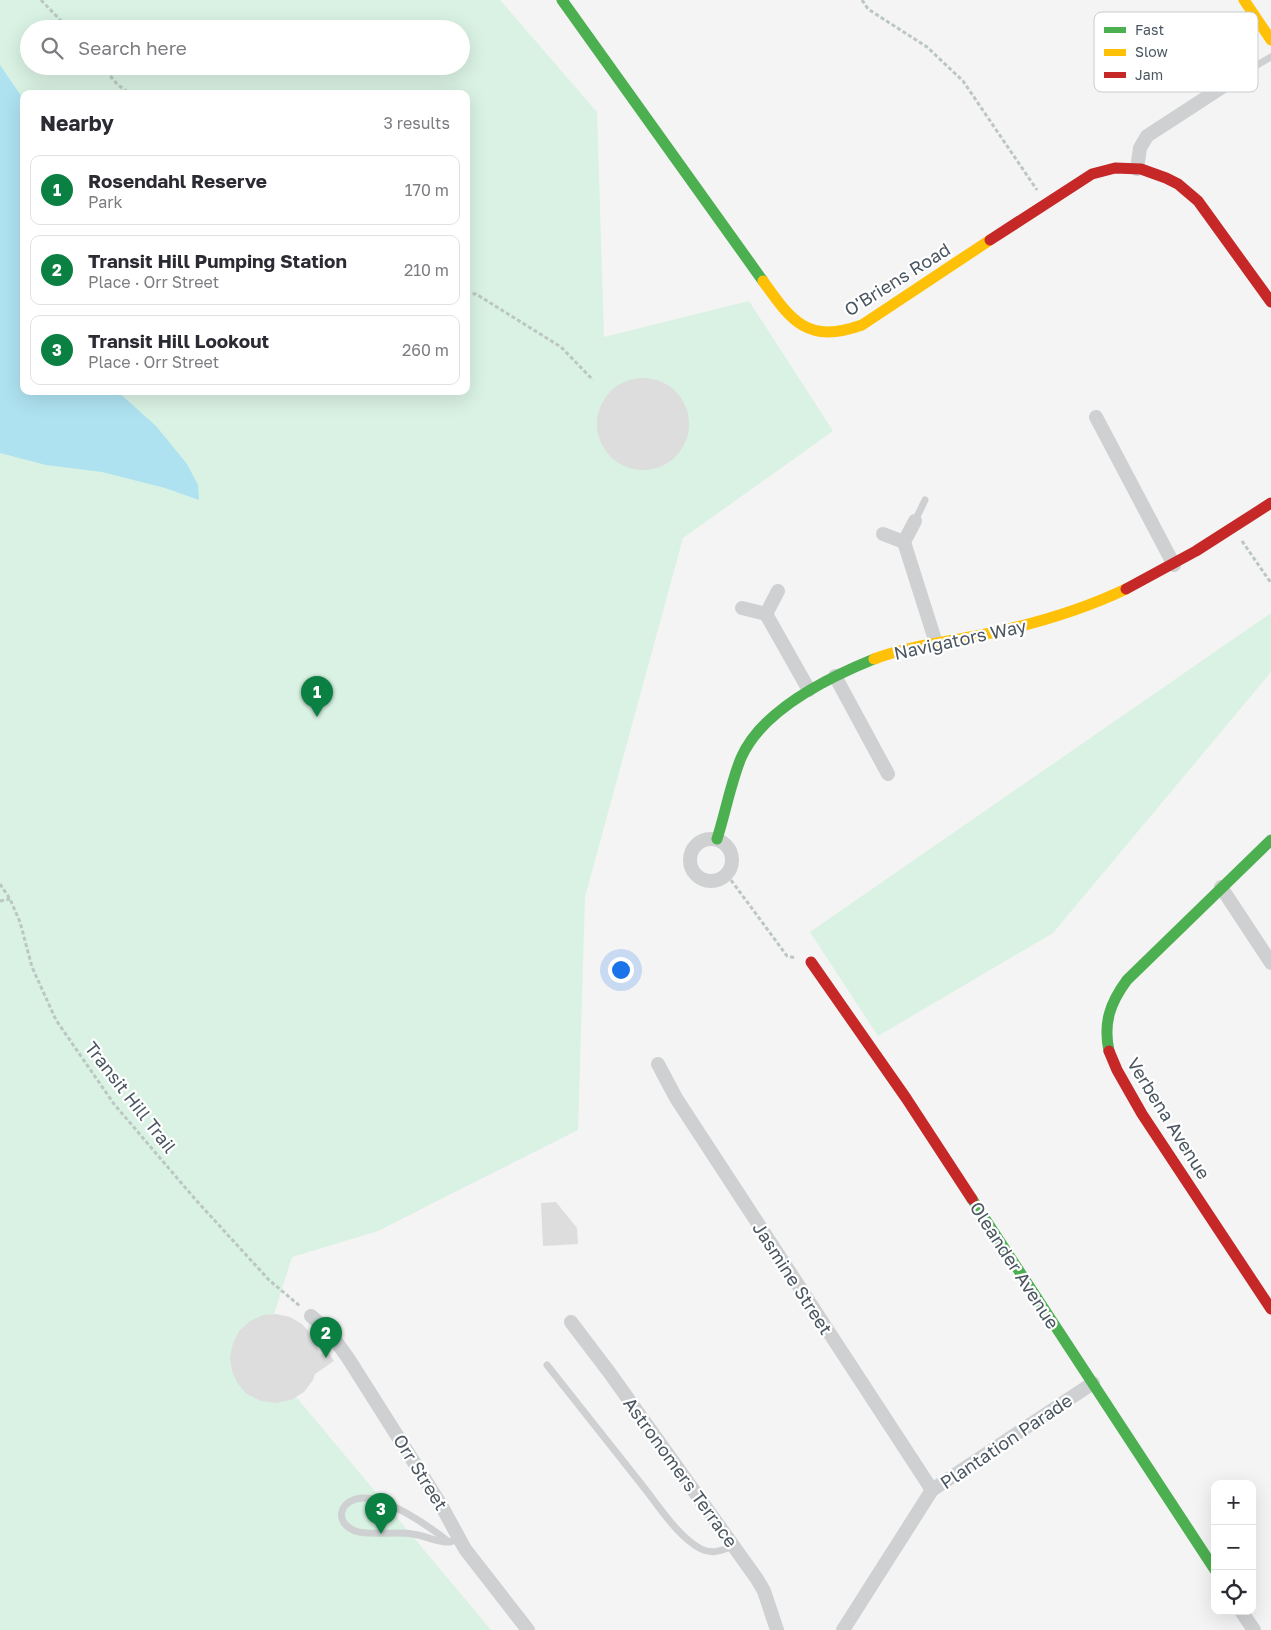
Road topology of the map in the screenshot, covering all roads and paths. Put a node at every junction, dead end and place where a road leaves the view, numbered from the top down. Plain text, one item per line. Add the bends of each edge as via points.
1 (41, 0) edge
2 (562, 0) edge
3 (862, 0) edge
4 (1244, 0) edge
5 (1252, 12) edge
6 (60, 20) edge
7 (1258, 21) edge
8 (1271, 40) edge
9 (1271, 57) edge
10 (1258, 64) edge
11 (110, 75) edge
12 (125, 90) edge
13 (1215, 92) edge
14 (1137, 169) junction
15 (1046, 204) junction
16 (470, 293) edge
17 (1271, 302) edge
18 (594, 380) dead end
19 (1096, 417) dead end
20 (924, 500) dead end
21 (1271, 503) edge
22 (915, 521) joint
23 (1234, 528) junction
24 (883, 534) dead end
25 (904, 542) junction
26 (1174, 565) junction
27 (1271, 584) edge
28 (778, 591) dead end
29 (742, 608) dead end
30 (766, 614) junction
31 (936, 643) junction
32 (835, 676) junction
33 (809, 690) junction
34 (888, 774) dead end
35 (717, 839) junction
36 (1271, 840) edge
37 (726, 876) junction
38 (0, 884) edge
39 (1221, 887) junction
40 (10, 899) junction
41 (0, 901) edge
42 (812, 962) joint
43 (1271, 963) edge
44 (658, 1064) dead end
45 (1271, 1309) edge
46 (311, 1316) joint
47 (571, 1322) dead end
48 (547, 1366) dead end
49 (1093, 1383) junction
50 (932, 1490) junction
51 (454, 1541) junction
52 (734, 1546) junction
53 (1211, 1564) edge
54 (1245, 1615) edge
55 (528, 1630) edge
56 (777, 1630) edge
57 (843, 1630) edge
58 (1254, 1630) edge

1 - 6 path
2 - 15 street, O'Briens Road via 781,306 805,327 836,333 862,326
3 - 15 path via 868,9 927,47 963,81
4 - 5 street
7 - 8 street
9 - 10 lane
11 - 12 path
13 - 14 street via 1147,136 1140,148
14 - 15 street, O'Briens Road via 1102,171
14 - 17 street, O'Briens Road via 1167,177 1189,191
16 - 18 path via 476,294 561,347
19 - 26 street
20 - 22 lane
21 - 23 street, Navigators Way
22 - 25 street
23 - 26 street, Navigators Way
23 - 27 path
24 - 25 street
25 - 31 street
26 - 31 street, Navigators Way via 1106,598 1061,615
28 - 30 street
29 - 30 street
30 - 33 street
31 - 32 street, Navigators Way via 889,654
32 - 33 street, Navigators Way
32 - 34 street
33 - 35 street, Navigators Way via 763,726 745,750
35 - 37 street via 725,844 733,860
35 - 37 street via 707,839 692,850 692,870 707,881
36 - 39 street, Verbena Avenue
37 - 42 path via 787,956
38 - 40 path, Transit Hill Trail
39 - 43 street
39 - 45 street, Verbena Avenue via 1120,987 1107,1019 1106,1035 1114,1065 1136,1104
40 - 41 path
40 - 46 path, Transit Hill Trail via 32,967 56,1020 114,1104 269,1280
42 - 49 street, Oleander Avenue via 906,1098
44 - 50 street, Jasmine Street via 676,1098
46 - 51 street, Orr Street via 330,1333 354,1367 441,1505
47 - 52 street, Astronomers Terrace
48 - 52 lane via 688,1539 709,1552
49 - 50 street, Plantation Parade
49 - 53 street, Oleander Avenue
50 - 57 street, Plantation Parade
51 - 51 lane via 381,1502 356,1499 341,1512 345,1524 356,1532 411,1533 443,1543
51 - 55 street, Orr Street via 465,1549
52 - 56 street, Astronomers Terrace via 764,1591
54 - 58 street

